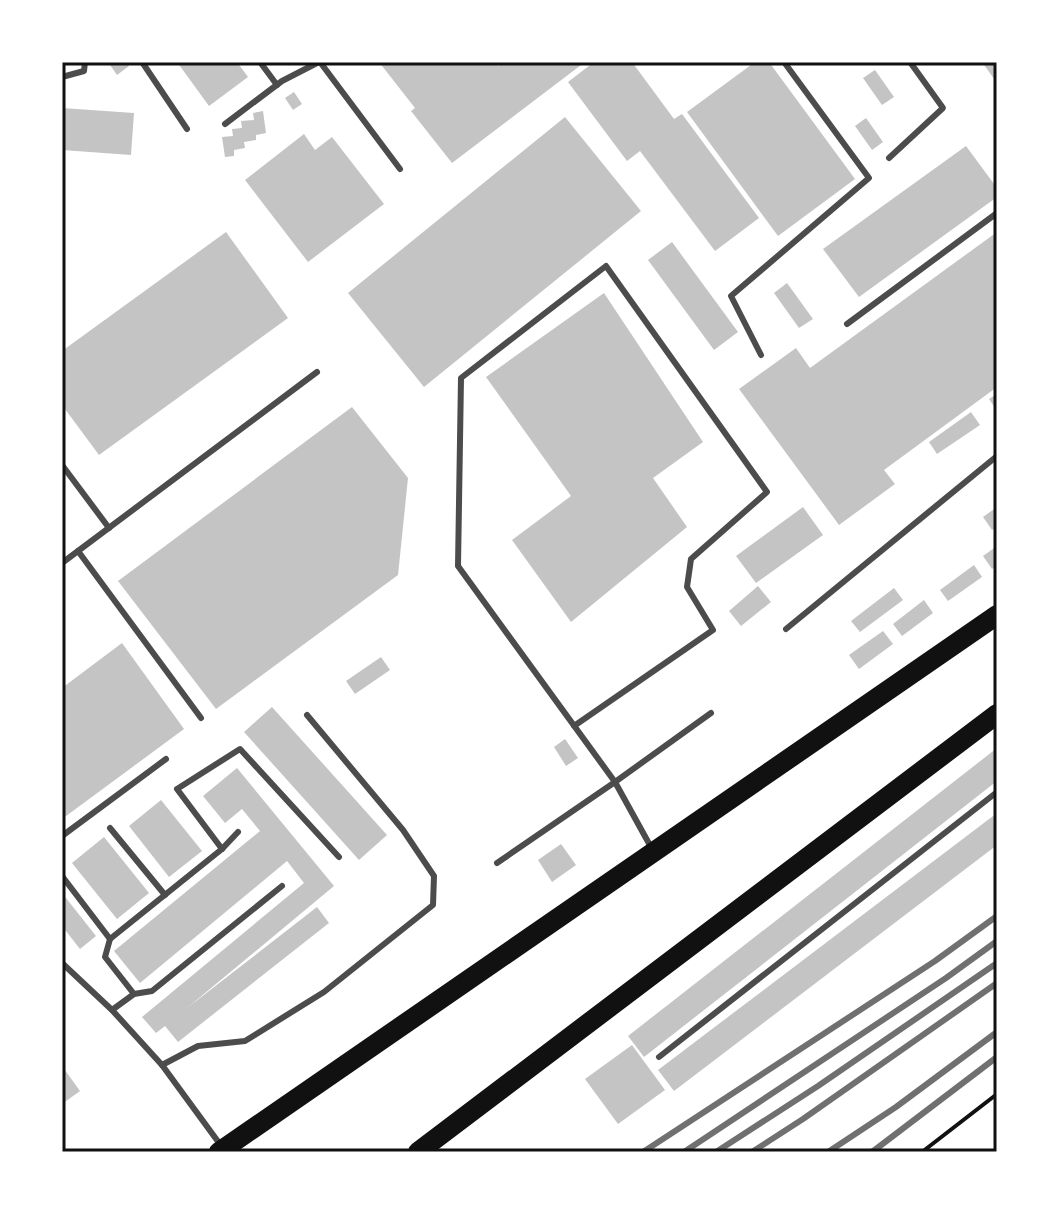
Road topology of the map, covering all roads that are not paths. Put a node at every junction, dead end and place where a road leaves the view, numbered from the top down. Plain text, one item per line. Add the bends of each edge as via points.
1 (85, 62) edge
2 (142, 62) edge
3 (260, 62) edge
4 (320, 62) edge
5 (784, 62) edge
6 (910, 62) edge
7 (62, 77) edge
8 (277, 85) junction
9 (225, 124) dead end
10 (187, 129) dead end
11 (889, 158) dead end
12 (400, 169) dead end
13 (997, 213) edge
14 (847, 324) dead end
15 (761, 355) dead end
16 (317, 372) dead end
17 (997, 456) edge
18 (62, 465) edge
19 (109, 528) junction
20 (78, 551) junction
21 (62, 563) edge
22 (997, 615) edge
23 (786, 629) dead end
24 (711, 713) dead end
25 (997, 714) edge
26 (307, 715) dead end
27 (201, 718) dead end
28 (574, 726) junction
29 (166, 759) dead end
30 (615, 782) junction
31 (997, 792) edge
32 (110, 828) dead end
33 (238, 832) dead end
34 (62, 836) edge
35 (222, 849) junction
36 (653, 852) junction
37 (339, 857) dead end
38 (497, 863) dead end
39 (62, 876) edge
40 (282, 886) dead end
41 (165, 895) junction
42 (110, 939) junction
43 (62, 963) edge
44 (134, 994) junction
45 (112, 1010) junction
46 (659, 1057) dead end
47 (162, 1065) junction
48 (221, 1150) edge
49 (418, 1152) edge

1 - 7 lane via 84,71
2 - 10 lane
3 - 8 lane
4 - 8 lane
4 - 12 lane
5 - 15 lane via 869,178 731,296
6 - 11 lane via 943,108
8 - 9 lane
13 - 14 lane
16 - 19 lane
17 - 23 lane
18 - 19 lane
19 - 20 lane
20 - 21 lane
20 - 27 lane
22 - 36 main road
24 - 30 lane
25 - 49 main road
26 - 47 lane via 403,830 434,876 433,905 324,992 245,1041 198,1046
28 - 28 lane via 713,630 687,587 691,559 767,492 606,266 461,378 458,566
28 - 30 lane
29 - 34 lane
30 - 36 lane
30 - 38 lane
31 - 46 lane
32 - 41 lane
33 - 35 lane
35 - 37 lane via 177,789 240,749
35 - 41 lane
36 - 48 main road
39 - 42 lane
40 - 44 lane via 152,991
41 - 42 lane
42 - 44 lane via 105,957
43 - 45 lane
44 - 45 lane
45 - 47 lane
47 - 48 lane

